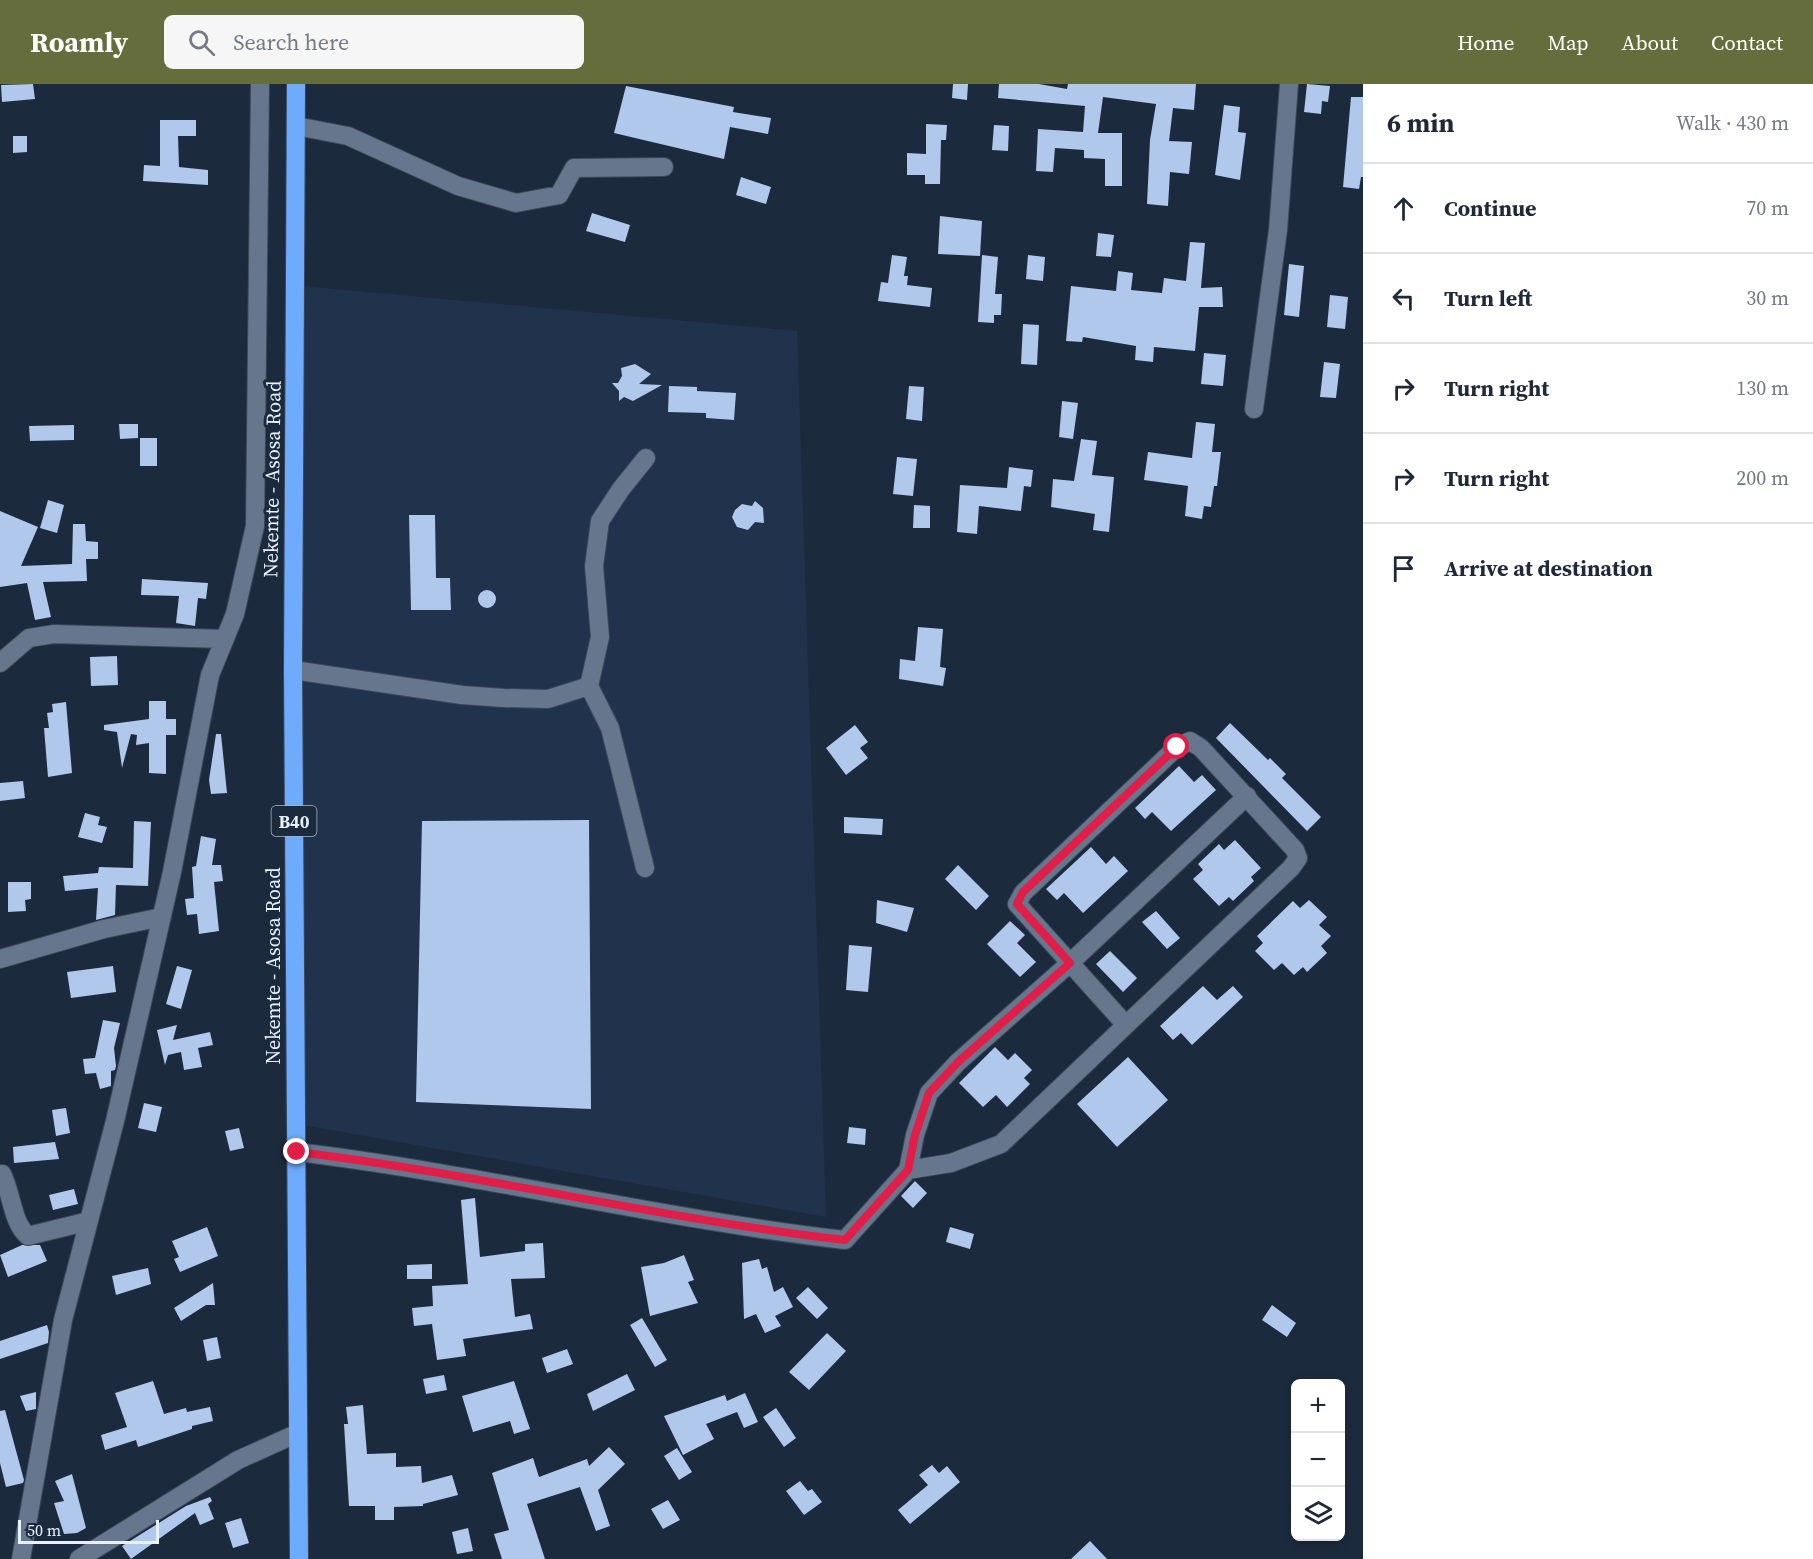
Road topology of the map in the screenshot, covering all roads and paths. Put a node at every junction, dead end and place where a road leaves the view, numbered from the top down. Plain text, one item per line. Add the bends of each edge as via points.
1 (260, 84) edge
2 (296, 84) edge
3 (1289, 84) edge
4 (296, 126) junction
5 (664, 166) dead end
6 (1254, 409) dead end
7 (646, 458) dead end
8 (225, 639) junction
9 (0, 663) edge
10 (293, 670) junction
11 (589, 686) junction
12 (1247, 796) junction
13 (645, 868) dead end
14 (162, 917) junction
15 (0, 959) edge
16 (1070, 963) junction
17 (1125, 1024) junction
18 (297, 1152) junction
19 (908, 1170) junction
20 (0, 1174) edge
21 (89, 1221) junction
22 (298, 1433) junction
23 (21, 1559) edge
24 (79, 1559) edge
25 (298, 1559) edge

1 - 8 street via 255,526 235,614
2 - 4 highway, Nekemte - Asosa Road / B40
3 - 6 street via 1278,230
4 - 5 street via 348,136 458,186 516,203 559,195 574,168
4 - 10 highway, Nekemte - Asosa Road / B40
7 - 11 street via 600,520 594,566 600,637
8 - 9 street via 54,634 29,638
8 - 14 street via 210,675
10 - 11 street via 462,696 548,699
10 - 18 highway, Nekemte - Asosa Road / B40
11 - 13 street via 610,729
12 - 16 street
12 - 16 street via 1190,741 1177,747 1023,892 1017,904
12 - 17 street via 1298,858
14 - 15 street
14 - 21 street
16 - 17 street
16 - 19 street via 958,1062 929,1093
17 - 19 street via 1001,1144 951,1163
18 - 19 street via 845,1240
18 - 22 highway, Nekemte - Asosa Road / B40
20 - 21 street via 9,1186 20,1230 28,1236
21 - 23 street via 63,1320
22 - 24 street via 238,1460
22 - 25 highway, Nekemte - Asosa Road / B40

